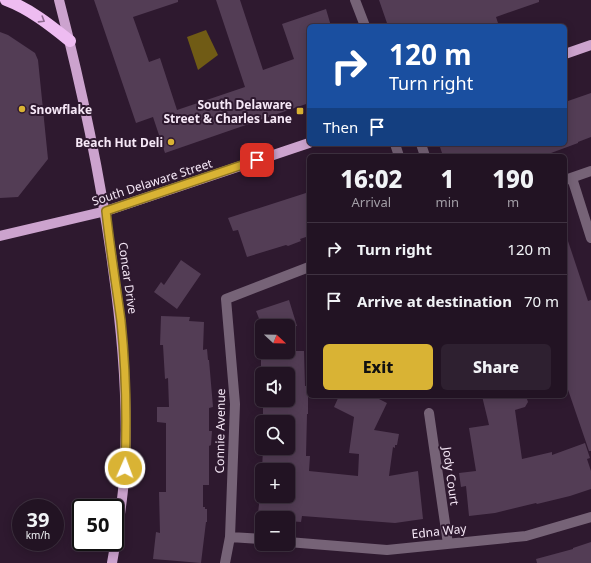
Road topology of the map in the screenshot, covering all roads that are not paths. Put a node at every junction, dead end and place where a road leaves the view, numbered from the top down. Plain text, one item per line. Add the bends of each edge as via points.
1 (6, 0) edge
2 (59, 0) edge
3 (355, 0) edge
4 (364, 24) edge
5 (70, 41) junction
6 (591, 45) edge
7 (567, 53) edge
8 (307, 144) edge
9 (591, 172) edge
10 (569, 179) edge
11 (106, 211) junction
12 (0, 236) edge
13 (591, 238) edge
14 (307, 269) edge
15 (429, 413) dead end
16 (591, 517) edge
17 (230, 536) junction
18 (255, 539) edge
19 (295, 543) edge
20 (448, 544) junction
21 (112, 563) edge
22 (225, 563) edge

1 -> 5 highway via 50,25
2 - 5 main road, Concar Drive
3 - 4 street
5 - 11 main road, Concar Drive
6 - 7 main road
8 - 11 main road, South Delaware Street
9 - 10 street
10 - 13 street
11 - 12 main road, South Delaware Street
11 - 21 main road, Concar Drive via 121,322 126,430 124,480
14 - 17 street, Connie Avenue via 226,299 235,404
15 - 20 street, Jody Court
16 - 20 street, Edna Way via 526,536
17 - 18 street
17 - 22 street, Connie Avenue
19 - 20 street, Edna Way via 387,550

